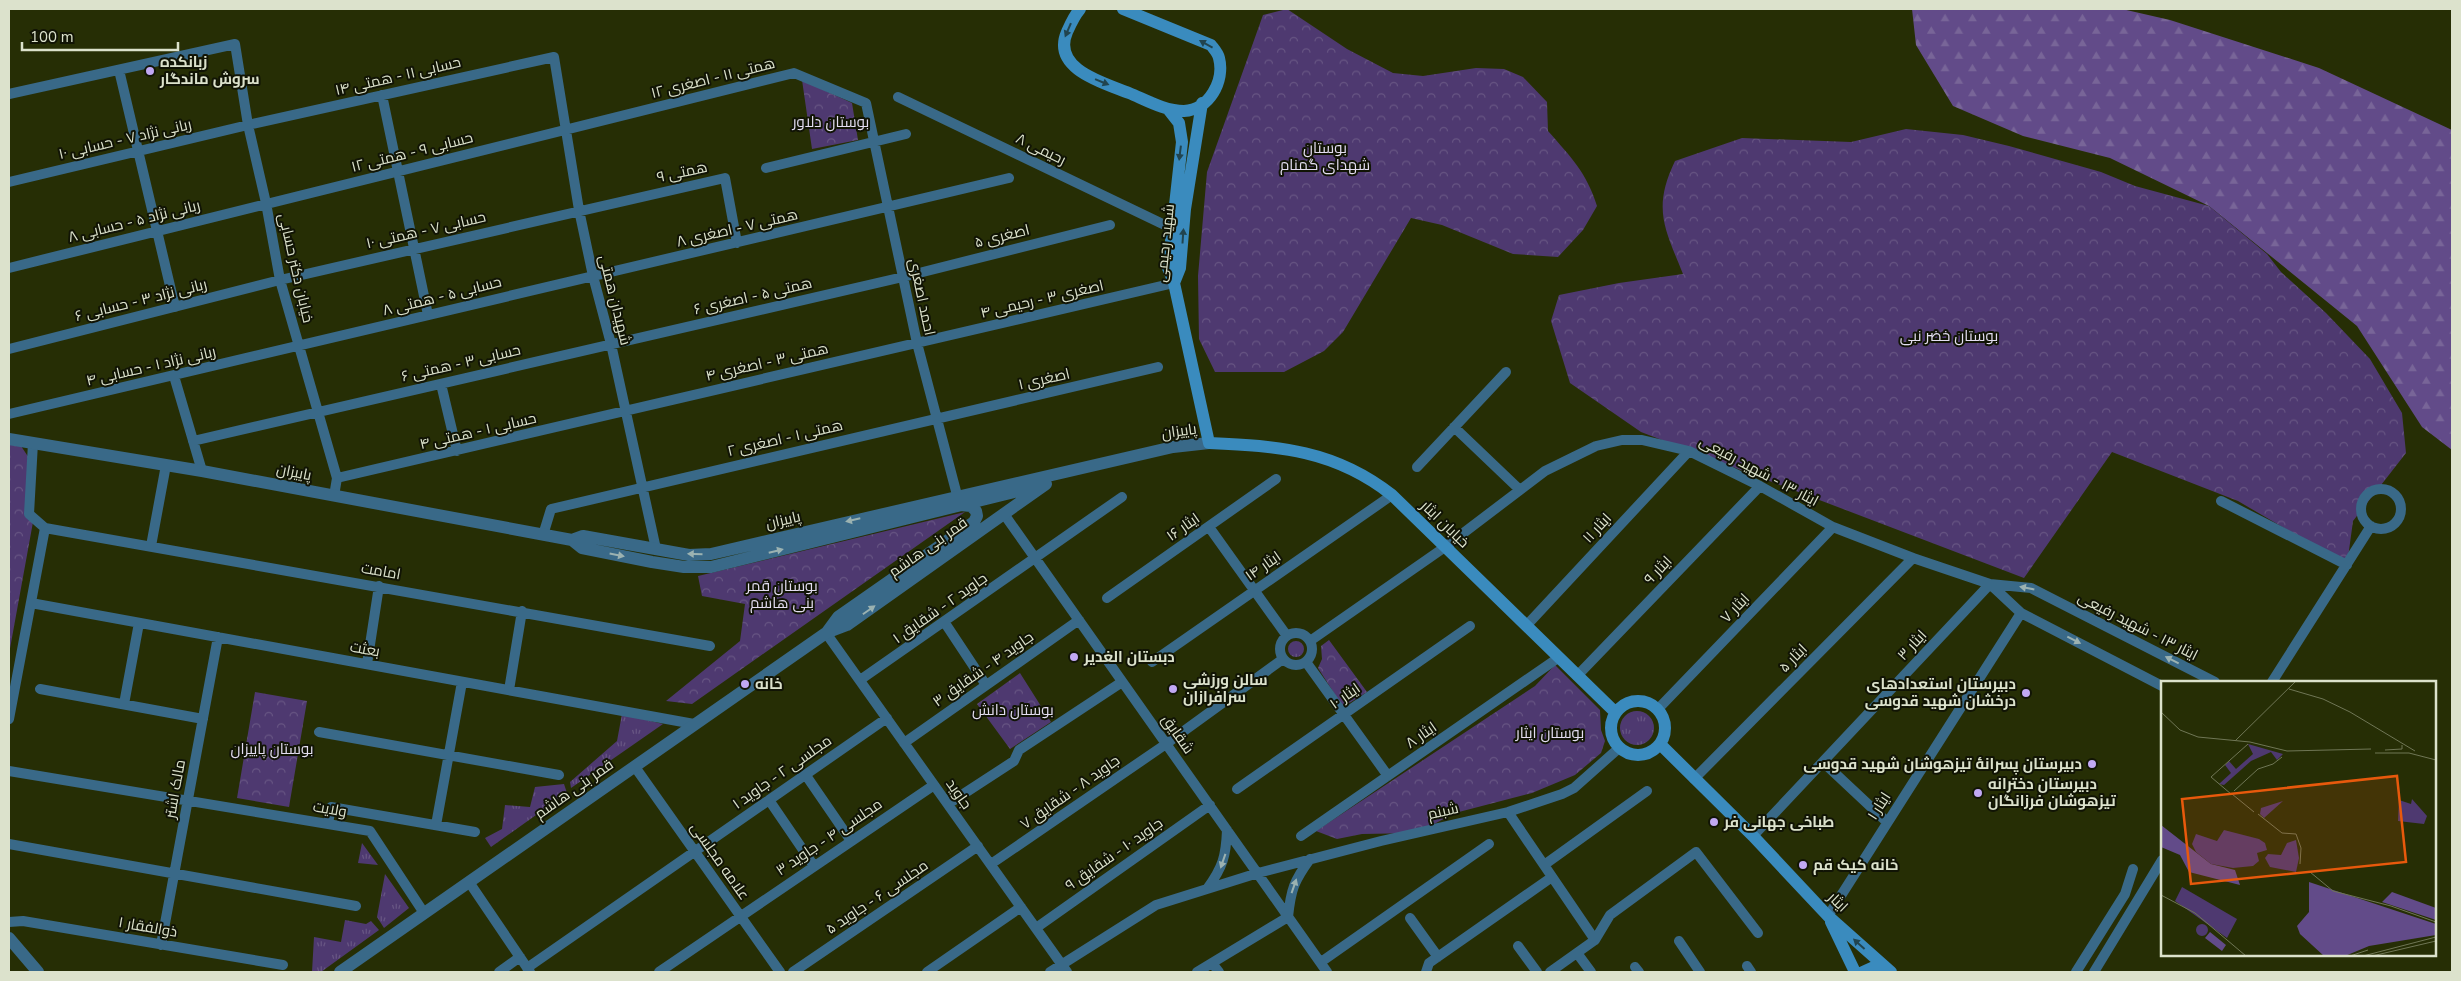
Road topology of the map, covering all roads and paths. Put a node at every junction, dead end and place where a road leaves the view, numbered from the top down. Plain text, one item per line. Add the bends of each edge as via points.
1 (1080, 9) edge
2 (1123, 9) edge
3 (554, 57) joint
4 (119, 70) junction
5 (9, 94) edge
6 (382, 95) junction
7 (898, 97) dead end
8 (866, 103) joint
9 (1202, 103) junction
10 (1168, 109) junction
11 (248, 125) junction
12 (565, 130) junction
13 (906, 134) dead end
14 (875, 142) junction
15 (138, 151) junction
16 (766, 168) dead end
17 (398, 172) junction
18 (1009, 178) dead end
19 (9, 182) edge
20 (266, 203) junction
21 (888, 207) junction
22 (579, 210) junction
23 (1110, 225) dead end
24 (1171, 228) junction
25 (157, 230) junction
26 (736, 244) junction
27 (414, 248) junction
28 (9, 268) edge
29 (593, 276) junction
30 (903, 277) junction
31 (280, 280) junction
32 (1174, 283) junction
33 (175, 307) junction
34 (428, 315) junction
35 (917, 343) junction
36 (611, 344) junction
37 (299, 346) junction
38 (9, 349) edge
39 (1158, 367) dead end
40 (1506, 372) dead end
41 (174, 376) junction
42 (440, 384) junction
43 (318, 412) junction
44 (625, 412) junction
45 (9, 414) edge
46 (936, 420) junction
47 (1454, 427) junction
48 (9, 439) edge
49 (193, 441) junction
50 (33, 443) junction
51 (1209, 443) junction
52 (457, 451) junction
53 (1689, 451) junction
54 (166, 466) junction
55 (1417, 467) dead end
56 (202, 471) junction
57 (337, 478) junction
58 (1276, 479) dead end
59 (1046, 484) junction
60 (641, 486) junction
61 (1760, 486) junction
62 (1520, 490) junction
63 (1392, 495) junction
64 (334, 496) junction
65 (1122, 497) dead end
66 (958, 500) junction
67 (2222, 501) dead end
68 (1004, 514) junction
69 (2371, 526) junction
70 (1209, 527) junction
71 (1833, 527) junction
72 (45, 528) junction
73 (543, 535) junction
74 (572, 540) junction
75 (151, 546) junction
76 (1445, 547) junction
77 (656, 549) junction
78 (1913, 558) junction
79 (1036, 559) junction
80 (652, 562) junction
81 (2347, 565) junction
82 (1990, 584) junction
83 (379, 586) junction
84 (1254, 591) junction
85 (1107, 598) dead end
86 (31, 603) junction
87 (522, 611) junction
88 (2021, 613) junction
89 (1079, 620) junction
90 (139, 623) junction
91 (945, 623) junction
92 (1470, 626) dead end
93 (1526, 626) junction
94 (826, 633) junction
95 (1287, 636) junction
96 (218, 638) junction
97 (1310, 641) junction
98 (710, 646) dead end
99 (1558, 658) junction
100 (1283, 659) junction
101 (1152, 662) dead end
102 (1306, 662) junction
103 (367, 664) junction
104 (1577, 676) junction
105 (860, 680) junction
106 (2213, 681) edge
107 (2273, 681) edge
108 (462, 682) junction
109 (1122, 682) junction
110 (986, 685) junction
111 (2161, 685) edge
112 (40, 689) dead end
113 (509, 690) junction
114 (124, 704) junction
115 (1658, 709) junction
116 (1615, 712) junction
117 (1344, 715) junction
118 (203, 718) junction
119 (887, 718) junction
120 (9, 719) edge
121 (694, 724) junction
122 (319, 732) dead end
123 (904, 743) junction
124 (1166, 744) junction
125 (1660, 744) junction
126 (1619, 748) junction
127 (449, 756) junction
128 (1823, 762) junction
129 (635, 767) junction
130 (9, 771) edge
131 (805, 774) junction
132 (559, 775) dead end
133 (1388, 776) junction
134 (1694, 779) junction
135 (934, 785) junction
136 (1237, 789) dead end
137 (1647, 791) dead end
138 (768, 800) junction
139 (188, 801) junction
140 (948, 804) junction
141 (1210, 806) junction
142 (1508, 812) junction
143 (1887, 822) junction
144 (328, 824) junction
145 (436, 826) junction
146 (1227, 830) junction
147 (475, 832) dead end
148 (1301, 836) dead end
149 (1752, 836) junction
150 (850, 841) junction
151 (9, 844) edge
152 (1489, 844) dead end
153 (978, 846) junction
154 (695, 851) junction
155 (1310, 859) junction
156 (2161, 862) edge
157 (991, 864) junction
158 (1544, 865) junction
159 (814, 866) junction
160 (2133, 869) dead end
161 (1258, 873) junction
162 (174, 874) junction
163 (1552, 877) junction
164 (469, 882) junction
165 (1207, 889) junction
166 (356, 906) dead end
167 (1021, 907) junction
168 (424, 913) junction
169 (740, 915) junction
170 (1828, 916) junction
171 (1288, 917) junction
172 (1410, 918) dead end
173 (9, 922) edge
174 (1036, 928) junction
175 (1758, 933) dead end
176 (9, 940) edge
177 (1595, 940) junction
178 (1679, 941) dead end
179 (161, 945) junction
180 (1518, 946) dead end
181 (1577, 953) junction
182 (520, 957) junction
183 (1438, 957) junction
184 (1320, 962) junction
185 (1212, 963) junction
186 (282, 965) dead end
187 (1064, 968) edge
188 (528, 970) edge
189 (38, 972) edge
190 (340, 972) edge
191 (499, 972) edge
192 (659, 972) edge
193 (780, 972) edge
194 (793, 972) edge
195 (927, 972) edge
196 (1050, 972) edge
197 (1197, 972) edge
198 (1218, 972) edge
199 (1328, 972) edge
200 (1426, 972) edge
201 (1537, 972) edge
202 (1550, 972) edge
203 (1591, 972) edge
204 (1700, 972) edge
205 (1855, 972) edge
206 (1863, 972) edge
207 (1891, 972) edge
208 (2076, 972) edge
209 (2094, 972) edge

1 -> 10 main road via 1065,38 1066,53 1073,67
9 -> 2 main road via 1214,93 1220,77 1219,56 1211,45
3 - 6 street, حسابی ۱۱ - همتی ۱۴
3 - 12 street, شهیدان همتی
4 - 5 street
4 - 11 street, خیابان دکتر حسابی via 235,44
4 - 15 street
6 - 11 street, حسابی ۱۱ - همتی ۱۴
6 - 17 street
7 - 24 street, رحیمی ۸
8 - 12 street, همتی ۱۱ - اصغری ۱۲ via 794,74
8 - 14 street, احمد اصغری
9 - 10 main road via 1184,111
32 -> 9 main road, شهید رحیمی via 1180,268 1186,200
10 -> 24 main road via 1179,123 1182,142
11 - 15 street, ربانی نژاد ۷ - حسابی ۱۰
11 - 20 street, خیابان دکتر حسابی
12 - 17 street, حسابی ۹ - همتی ۱۲
12 - 22 street, شهیدان همتی
13 - 14 street
14 - 16 street
14 - 21 street, احمد اصغری
15 - 19 street, ربانی نژاد ۷ - حسابی ۱۰
15 - 25 street
17 - 20 street, حسابی ۹ - همتی ۱۲
17 - 27 street
18 - 21 street, همتی ۷ - اصغری ۸
20 - 25 street, ربانی نژاد ۵ - حسابی ۸
20 - 31 street, خیابان دکتر حسابی
21 - 26 street, همتی ۷ - اصغری ۸
21 - 30 street, احمد اصغری
22 - 26 street, همتی ۹ via 725,178
22 - 27 street, حسابی ۷ - همتی ۱۰
22 - 29 street, شهیدان همتی
23 - 30 street, اصغری ۵
24 - 32 main road via 1168,268
25 - 28 street, ربانی نژاد ۵ - حسابی ۸
25 - 33 street
26 - 29 street, همتی ۷ - اصغری ۸
27 - 31 street, حسابی ۷ - همتی ۱۰
27 - 34 street
29 - 34 street, حسابی ۵ - همتی ۸
29 - 36 street, شهیدان همتی
30 - 35 street, احمد اصغری
30 - 36 street, همتی ۵ - اصغری ۶
31 - 33 street, ربانی نژاد ۳ - حسابی ۶
31 - 37 street, خیابان دکتر حسابی
32 - 35 street, اصغری ۳ - رحیمی ۴
32 - 51 main road, شهید رحیمی
33 - 38 street, ربانی نژاد ۳ - حسابی ۶
34 - 37 street, حسابی ۵ - همتی ۸
35 - 44 street, همتی ۳ - اصغری ۴
35 - 46 street, احمد اصغری
36 - 42 street, حسابی ۳ - همتی ۶
36 - 44 street, شهیدان همتی
37 - 41 street, ربانی نژاد ۱ - حسابی ۴
37 - 43 street, خیابان دکتر حسابی
39 - 46 street, اصغری ۱
40 - 47 street
41 - 45 street, ربانی نژاد ۱ - حسابی ۴
41 - 49 street
42 - 43 street, حسابی ۳ - همتی ۶
42 - 52 street
43 - 49 street, حسابی ۳ - همتی ۶
43 - 57 street, خیابان دکتر حسابی
44 - 52 street, حسابی ۱ - همتی ۴
44 - 60 street, شهیدان همتی
46 - 60 street, همتی ۱ - اصغری ۲
46 - 66 street, احمد اصغری
47 - 55 street
47 - 62 street
48 - 50 street, پاییزان
49 - 56 street
50 - 54 street, پاییزان
50 - 72 street via 30,514
51 - 59 street, پاییزان
51 - 63 main road, خیابان ایثار via 1279,448 1310,454 1348,466
51 - 66 street, پاییزان via 1172,447
52 - 57 street, حسابی ۱ - همتی ۴
53 - 61 street, ایثار ۱۳ - شهید رفیعی
53 - 62 street, ایثار ۱۳ - شهید رفیعی via 1642,440 1622,440 1596,446 1545,471
53 - 93 street, ایثار ۱۱
54 - 56 street, پاییزان
54 - 75 street
56 - 64 street, پاییزان
57 - 64 street, خیابان دکتر حسابی
58 - 70 street, ایثار ۱۶
59 - 66 street, پاییزان
59 - 68 street, قمر بنی هاشم
60 - 73 street, همتی ۱ - اصغری ۲ via 552,509
60 - 77 street, شهیدان همتی
61 - 71 street, ایثار ۱۳ - شهید رفیعی
61 - 104 street, ایثار ۹
62 - 76 street, ایثار ۱۳ - شهید رفیعی
63 - 76 main road, خیابان ایثار
63 - 84 street, ایثار ۱۴
64 - 73 street, پاییزان
65 - 79 street, جاوید ۲ - شقایق ۱
66 -> 77 street, پاییزان via 711,554
80 -> 66 street, پاییزان via 711,567
66 - 94 street, قمر بنی هاشم via 976,511 974,522 838,617
67 - 81 street
68 - 79 street, شقایق
94 -> 68 street, قمر بنی هاشم via 847,625
69 - 69 street via 2377,529 2391,526 2400,515 2400,501 2391,491 2377,488 2361,502 2361,516
69 - 81 street
70 - 84 street
70 - 85 street, ایثار ۱۶
71 - 78 street, ایثار ۱۳ - شهید رفیعی
71 - 115 street, ایثار ۷
72 - 75 street, امامت
72 - 86 street
73 - 74 street, پاییزان
74 - 77 street, پاییزان via 584,536
74 -> 80 street, پاییزان via 582,548
75 - 83 street, امامت
76 - 93 main road, خیابان ایثار
76 - 97 street, ایثار ۱۳ - شهید رفیعی
77 - 80 street
78 - 82 street, ایثار ۱۳ - شهید رفیعی
78 - 134 street, ایثار ۵
79 - 89 street, شقایق
79 - 91 street, جاوید ۲ - شقایق ۱
81 - 107 street
82 - 88 street, ایثار ۱۳ - شهید رفیعی
106 -> 82 street, ایثار ۱۳ - شهید رفیعی via 2031,588
82 - 128 street, ایثار ۳
83 - 87 street, امامت
83 - 103 street
84 - 95 street
84 - 101 street, ایثار ۱۴
86 - 90 street, بعثت
86 - 120 street
87 - 98 street, امامت
87 - 113 street
88 -> 111 street, ایثار ۱۳ - شهید رفیعی
88 - 143 street, ایثار ۱
89 - 109 street, شقایق
89 - 110 street, جاوید ۴ - شقایق ۳
90 - 96 street, بعثت
90 - 114 street
91 - 105 street, جاوید ۲ - شقایق ۱
91 - 110 street
92 - 117 street, ایثار ۱۰
93 - 99 main road, خیابان ایثار
94 - 105 street, جاوید
94 - 121 street, قمر بنی هاشم
95 - 97 street via 1302,634
95 - 100 street via 1279,647
96 - 103 street, بعثت
96 - 118 street, مالک اشتر
97 - 102 street via 1312,650
99 - 104 main road, خیابان ایثار
99 - 133 street, ایثار ۸
100 - 102 street via 1291,665
100 - 124 street, جاوید ۸ - شقایق ۷
102 - 117 street
103 - 108 street, بعثت
104 - 116 main road, خیابان ایثار
105 - 119 street, جاوید
108 - 113 street, بعثت
108 - 127 street
109 - 124 street, شقایق
109 - 140 street via 1019,750 1014,761
110 - 123 street, جاوید ۴ - شقایق ۳
112 - 114 street
113 - 121 street, بعثت
114 - 118 street
115 - 116 main road via 1636,700
115 - 125 main road via 1666,730
116 - 126 main road via 1611,735
117 - 133 street
117 - 136 street, ایثار ۱۰
118 - 139 street, مالک اشتر
119 - 123 street, جاوید
119 - 131 street, مجلسی ۲ - جاوید ۱
121 - 129 street, قمر بنی هاشم
122 - 127 street
123 - 135 street, جاوید
124 - 141 street, شقایق
124 - 157 street, جاوید ۸ - شقایق ۷
125 - 126 main road via 1654,750 1636,756
125 - 134 main road, ایثار
126 - 142 street, شبنم via 1574,788
127 - 132 street
127 - 145 street
128 - 143 street
128 - 149 street, ایثار ۳
129 - 154 street, علامه مجلسی
129 - 164 street, قمر بنی هاشم
130 - 139 street, ولایت
131 - 138 street, مجلسی ۲ - جاوید ۱
131 - 150 street
133 - 148 street, ایثار ۸
134 - 149 main road, ایثار
135 - 140 street, جاوید
135 - 150 street, مجلسی ۴ - جاوید ۳
137 - 158 street
138 - 154 street, مجلسی ۲ - جاوید ۱
138 - 159 street
139 - 144 street, ولایت
139 - 162 street, مالک اشتر
140 - 153 street, جاوید
141 - 146 street, شقایق
141 - 174 street, جاوید ۱۰ - شقایق ۹
142 - 155 street, شبنم
142 - 158 street
143 - 170 street, ایثار ۱
144 - 145 street via 331,807
144 - 168 street, ولایت via 370,832
145 - 147 street
146 - 161 street, شقایق
146 -> 165 street via 1226,854
149 - 170 main road, ایثار
150 - 159 street, مجلسی ۴ - جاوید ۳
151 - 162 street
152 - 184 street
153 - 157 street, جاوید
153 - 194 street, مجلسی ۶ - جاوید ۵
154 - 169 street, علامه مجلسی
154 - 188 street, مجلسی ۲ - جاوید ۱
155 - 161 street, شبنم
171 -> 155 street via 1295,880
156 - 209 street
157 - 167 street, جاوید
158 - 163 street
159 - 169 street, مجلسی ۴ - جاوید ۳
160 - 208 street via 2125,894
161 - 165 street, شبنم
161 - 171 street, شقایق
162 - 166 street
162 - 179 street, مالک اشتر
163 - 177 street
163 - 183 street
164 - 168 street, قمر بنی هاشم
164 - 182 street
165 - 187 street, شبنم via 1156,905
167 - 174 street, جاوید
167 - 195 street
168 - 190 street, قمر بنی هاشم
169 - 192 street, مجلسی ۴ - جاوید ۳
169 - 193 street, علامه مجلسی
170 - 205 main road
207 -> 170 main road, ایثار
171 - 184 street, شقایق
171 - 185 street
172 - 183 street
173 - 179 street, ذوالفقار ۱ via 23,921
174 - 187 street, جاوید
175 - 177 street via 1696,852 1610,915
176 - 189 street
177 - 181 street
178 - 204 street
179 - 186 street, ذوالفقار ۱
180 - 201 street
181 - 202 street
181 - 203 street
182 - 188 street
182 - 191 street
183 - 200 street via 1429,963
184 - 199 street, شقایق
185 - 197 street
185 - 198 street
187 - 196 street, شبنم
206 - 207 main road via 1874,967

